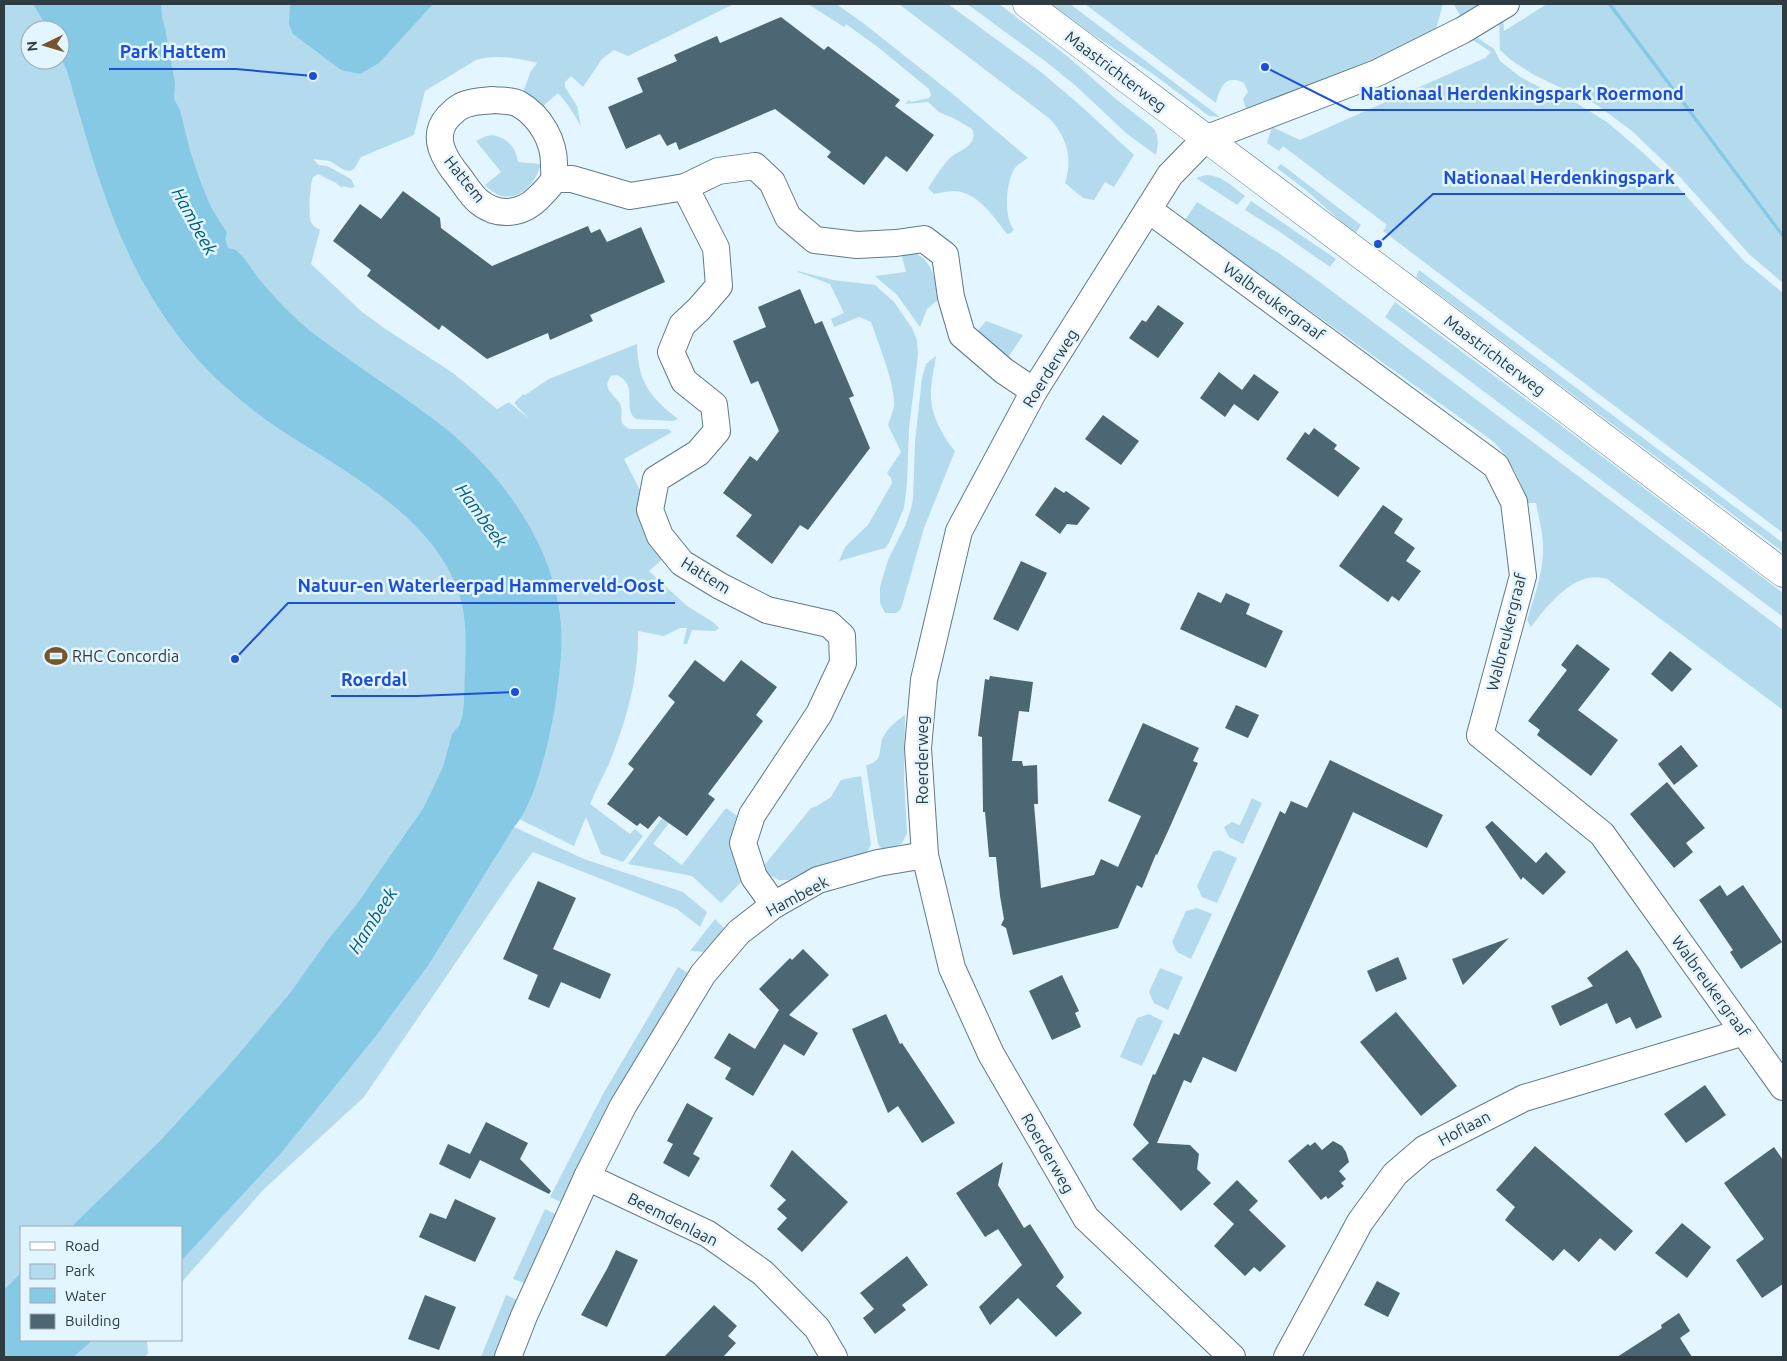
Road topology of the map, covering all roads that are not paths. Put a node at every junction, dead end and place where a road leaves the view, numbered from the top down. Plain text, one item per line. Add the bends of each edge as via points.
1 (1027, 4) edge
2 (1506, 4) edge
3 (1204, 139) junction
4 (554, 179) junction
5 (685, 187) junction
6 (1149, 210) junction
7 (1034, 391) junction
8 (1783, 573) edge
9 (924, 855) junction
10 (774, 904) junction
11 (1744, 1032) junction
12 (1783, 1087) edge
13 (587, 1177) junction
14 (508, 1357) edge
15 (834, 1357) edge
16 (1232, 1357) edge
17 (1286, 1357) edge

1 - 3 main road, Maastrichterweg
2 - 3 street via 1378,73
3 - 6 street, Roerderweg via 1170,175
3 - 8 main road, Maastrichterweg
4 - 4 street, Hattem via 551,143 544,128 538,119 517,103 492,100 470,103 456,109 441,128 439,140 442,151 452,168 478,201 488,207 512,213 525,208
4 - 5 street via 572,179 630,196
5 - 7 street via 718,171 755,166 772,182 788,217 815,240 857,246 924,239 944,255 962,335 1004,371
5 - 10 street, Hattem via 716,248 719,286 682,325 671,352 684,381 714,405 716,431 698,453 656,479 650,510 660,536 682,563 767,610 829,624 842,636 843,663 819,714 752,814 744,843 754,877
6 - 7 street, Roerderweg
6 - 11 street, Walbreukergraaf via 1496,466 1514,502 1523,576 1480,735 1602,834
7 - 9 street, Roerderweg via 959,531 938,617 924,680 918,748
9 - 10 street, Hambeek via 878,863 818,880
9 - 16 street, Roerderweg via 952,968 991,1054 1086,1218
10 - 13 street, Hambeek via 739,932 703,974 623,1106
11 - 12 street, Walbreukergraaf
11 - 17 street, Hoflaan via 1524,1098 1424,1149 1395,1174 1360,1222
13 - 14 street, Hambeek
13 - 15 street, Beemdenlaan via 708,1234 763,1273 817,1328

